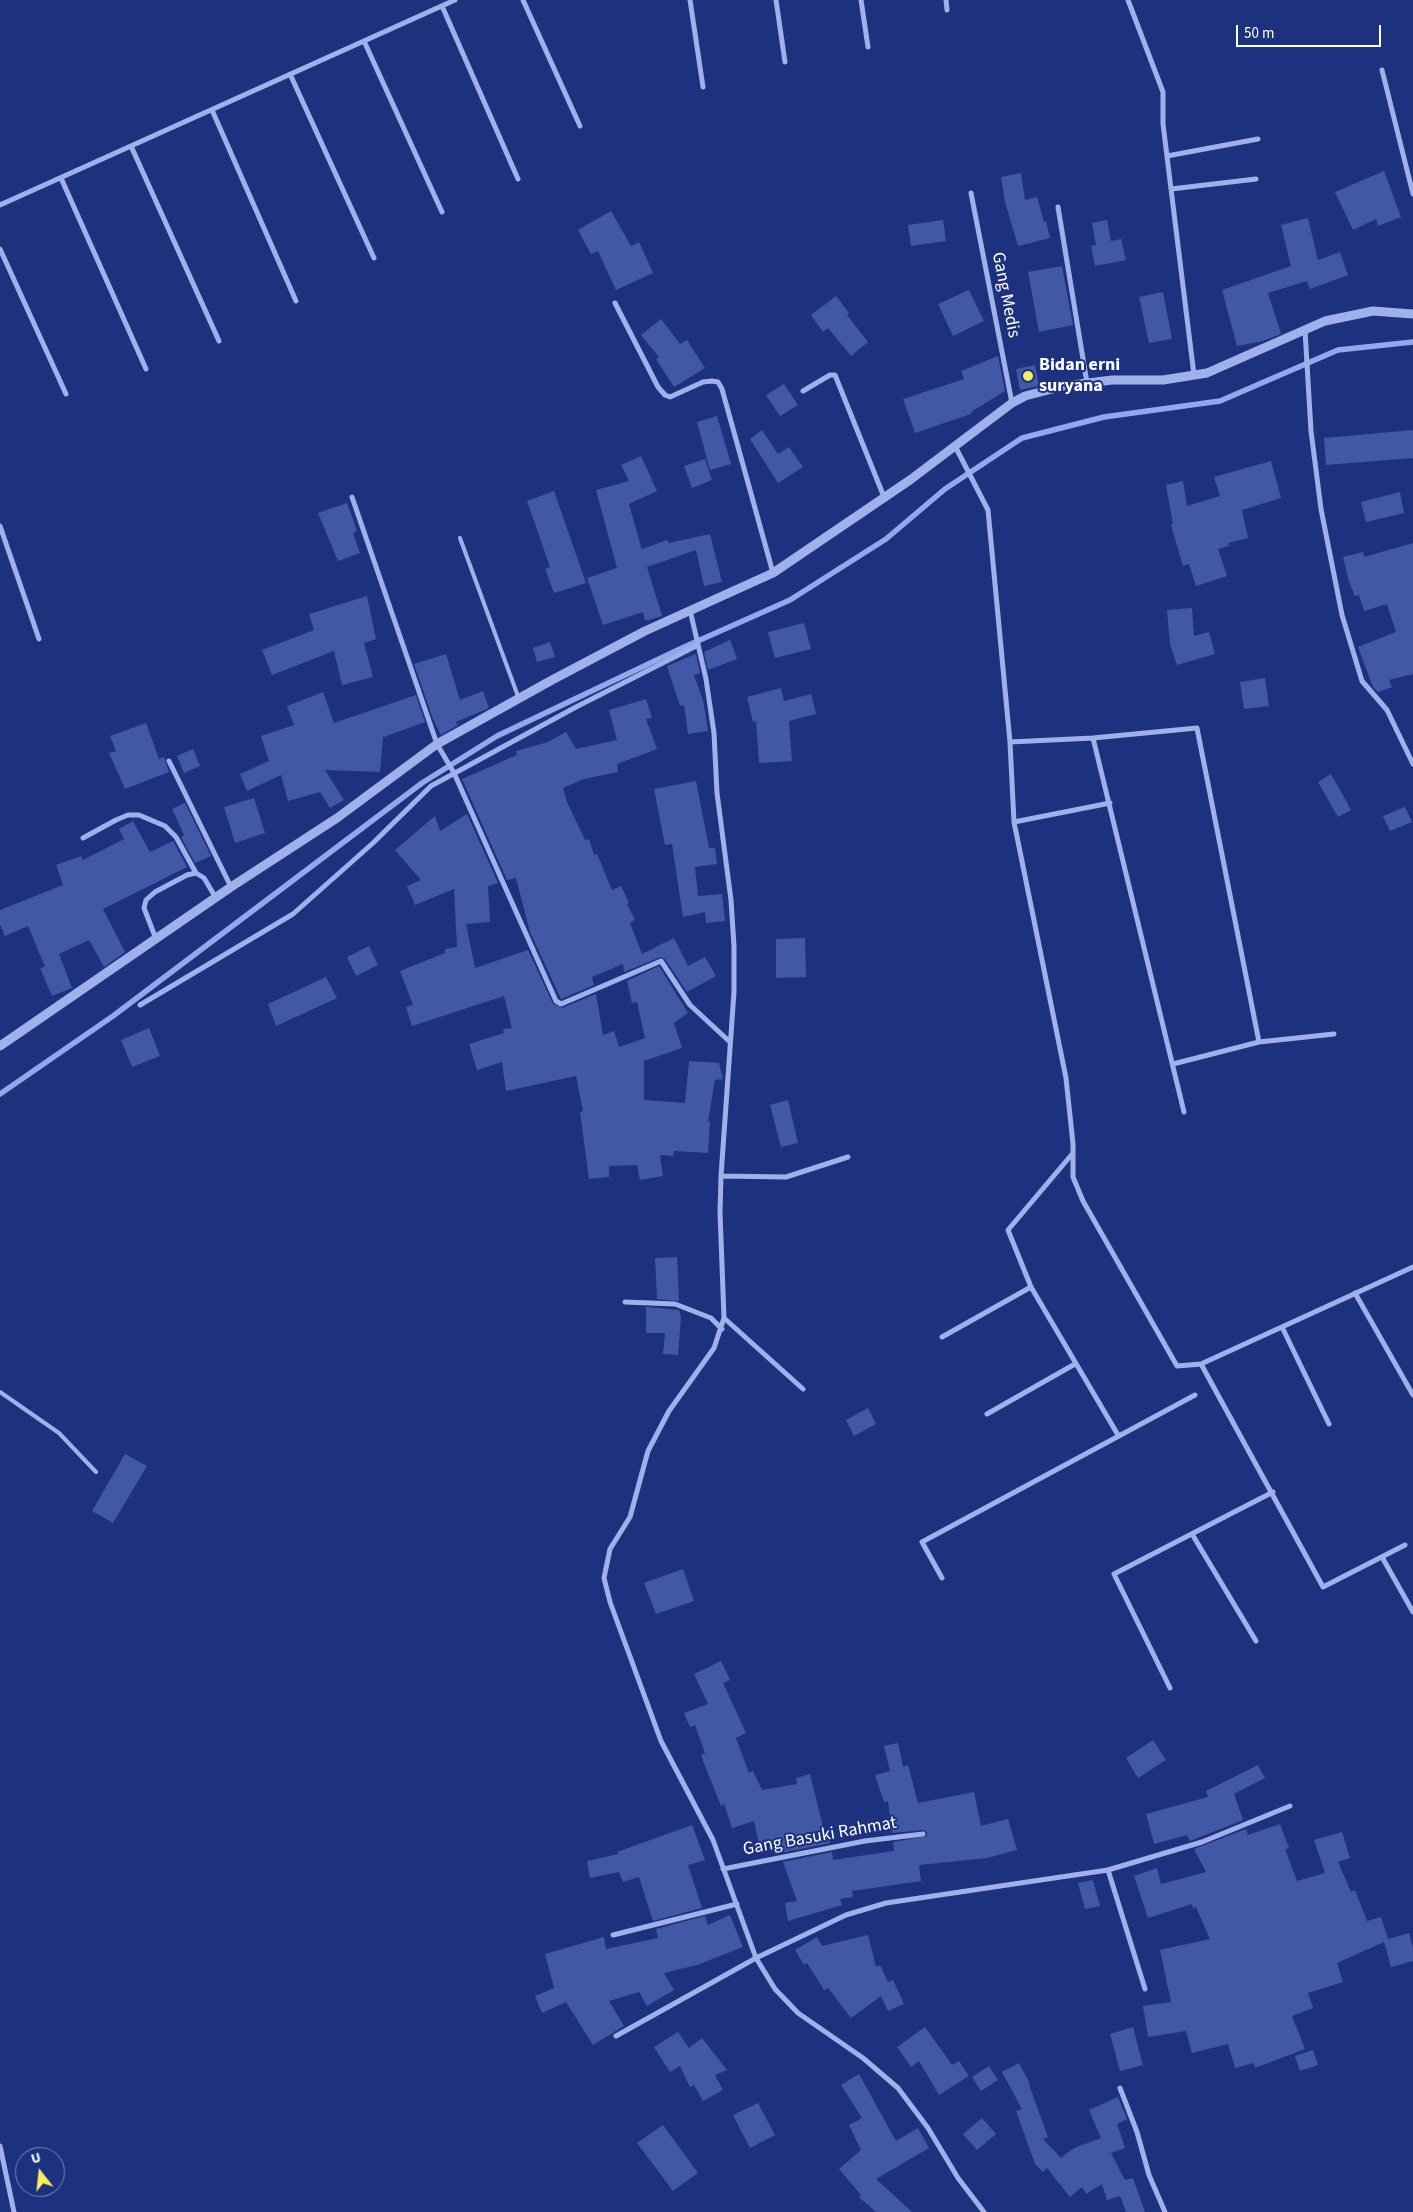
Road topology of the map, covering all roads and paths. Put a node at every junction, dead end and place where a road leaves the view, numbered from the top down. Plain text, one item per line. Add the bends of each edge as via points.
1 (455, 0) edge
2 (523, 0) edge
3 (690, 0) edge
4 (776, 0) edge
5 (861, 0) edge
6 (946, 0) edge
7 (1128, 0) edge
8 (442, 6) junction
9 (947, 10) dead end
10 (364, 41) junction
11 (868, 47) dead end
12 (785, 62) dead end
13 (1382, 70) dead end
14 (290, 74) junction
15 (703, 87) dead end
16 (212, 110) junction
17 (580, 126) dead end
18 (1258, 139) dead end
19 (131, 146) junction
20 (1167, 156) junction
21 (61, 178) junction
22 (518, 179) dead end
23 (1256, 179) dead end
24 (1171, 189) junction
25 (971, 193) dead end
26 (1413, 194) edge
27 (0, 205) edge
28 (1058, 207) dead end
29 (442, 212) dead end
30 (0, 249) edge
31 (374, 258) dead end
32 (296, 301) dead end
33 (615, 302) dead end
34 (1413, 314) edge
35 (1305, 330) junction
36 (219, 341) dead end
37 (146, 369) dead end
38 (1194, 375) junction
39 (1087, 383) junction
40 (803, 391) dead end
41 (66, 394) dead end
42 (1012, 403) junction
43 (955, 446) junction
44 (352, 497) dead end
45 (884, 497) junction
46 (0, 526) edge
47 (460, 538) dead end
48 (773, 573) junction
49 (690, 610) junction
50 (39, 639) dead end
51 (698, 644) junction
52 (519, 699) junction
53 (1093, 738) junction
54 (1010, 742) junction
55 (438, 744) junction
56 (169, 761) dead end
57 (1413, 764) edge
58 (453, 772) junction
59 (1110, 802) junction
60 (1014, 822) junction
61 (83, 838) dead end
62 (196, 873) junction
63 (231, 887) junction
64 (216, 898) junction
65 (156, 939) junction
66 (140, 1005) dead end
67 (1334, 1034) dead end
68 (730, 1042) junction
69 (1259, 1042) junction
70 (0, 1046) edge
71 (1173, 1064) junction
72 (1184, 1112) dead end
73 (1074, 1153) junction
74 (848, 1157) dead end
75 (721, 1176) junction
76 (1413, 1266) edge
77 (1031, 1288) junction
78 (1355, 1293) junction
79 (625, 1302) dead end
80 (724, 1318) junction
81 (1282, 1327) junction
82 (722, 1329) junction
83 (942, 1337) dead end
84 (1075, 1364) junction
85 (1202, 1364) junction
86 (803, 1389) dead end
87 (0, 1392) edge
88 (1195, 1395) dead end
89 (1413, 1395) edge
90 (988, 1414) dead end
91 (1329, 1424) dead end
92 (1118, 1435) junction
93 (96, 1472) dead end
94 (1273, 1492) junction
95 (1192, 1534) junction
96 (1405, 1545) dead end
97 (1382, 1557) junction
98 (942, 1578) dead end
99 (1413, 1612) edge
100 (1256, 1641) dead end
101 (1170, 1688) dead end
102 (1290, 1806) dead end
103 (922, 1834) dead end
104 (723, 1869) junction
105 (1108, 1870) junction
106 (737, 1904) junction
107 (613, 1935) dead end
108 (756, 1958) junction
109 (1144, 1989) dead end
110 (616, 2036) dead end
111 (1120, 2088) dead end
112 (0, 2146) edge
113 (14, 2212) edge
114 (984, 2212) edge
115 (1165, 2212) edge

1 - 8 street
2 - 17 street
3 - 15 street
4 - 12 street
5 - 11 street
6 - 9 street
7 - 20 street via 1163,92
8 - 10 street
8 - 22 street
10 - 14 street
10 - 29 street
13 - 26 street
14 - 16 street
14 - 31 street
16 - 19 street
16 - 32 street
18 - 20 street
19 - 21 street
19 - 36 street
20 - 24 street
21 - 27 street
21 - 37 street
23 - 24 street
24 - 38 street
25 - 42 street, Gang Medis
28 - 39 street
30 - 41 street
33 - 48 street via 665,395 670,397 703,382 718,382
34 - 35 street via 1373,311 1325,321
35 - 38 street via 1207,373
35 - 57 street via 1311,431 1321,509 1342,615 1362,680 1386,710
38 - 39 street via 1164,380
39 - 42 street via 1025,396
40 - 45 street via 835,375
42 - 43 street
43 - 45 street
43 - 54 street via 988,510
44 - 55 street
45 - 48 street
46 - 50 street
47 - 52 lane
48 - 49 street
49 - 51 street
49 - 52 street
51 - 58 street
51 - 68 street via 712,723 717,793 732,900 735,968
52 - 55 street
53 - 54 street
53 - 59 street
53 - 69 street via 1197,728
54 - 60 street
55 - 58 street
55 - 63 street via 336,818
56 - 63 street
58 - 66 street via 431,786 293,914
58 - 68 street via 558,1003 661,961 690,1005
59 - 60 street
59 - 71 street
60 - 73 street via 1066,1078
61 - 62 street via 128,814 139,815 165,826 176,837
62 - 64 street via 204,878
62 - 65 street via 174,882 146,900 144,908
63 - 64 street
64 - 65 street
65 - 70 street
67 - 69 street
68 - 75 street
69 - 71 street
71 - 72 street
73 - 77 street via 1008,1230
73 - 85 street via 1073,1177 1083,1201 1176,1366
74 - 75 street via 786,1177
75 - 80 street
76 - 78 street
77 - 83 street
77 - 84 street
78 - 81 street
78 - 89 street
79 - 82 street via 675,1304 711,1318
80 - 82 street
80 - 86 street
81 - 85 street
81 - 91 street
82 - 104 street via 714,1348 669,1410 648,1451 630,1517 610,1549 604,1578 661,1741 713,1840
84 - 90 street
84 - 92 street
85 - 94 street
87 - 93 lane via 59,1433
88 - 92 street
92 - 98 street via 922,1542
94 - 95 street
94 - 97 street via 1323,1587
95 - 100 street
95 - 101 street via 1114,1574
96 - 97 street
97 - 99 street
102 - 105 street via 1202,1842
103 - 104 street, Gang Basuki Rahmat
104 - 106 street
105 - 108 street via 866,1908
105 - 109 street
106 - 107 street
106 - 108 street
108 - 110 street
108 - 114 street via 789,2005 863,2058 898,2088
111 - 115 street
112 - 113 street

